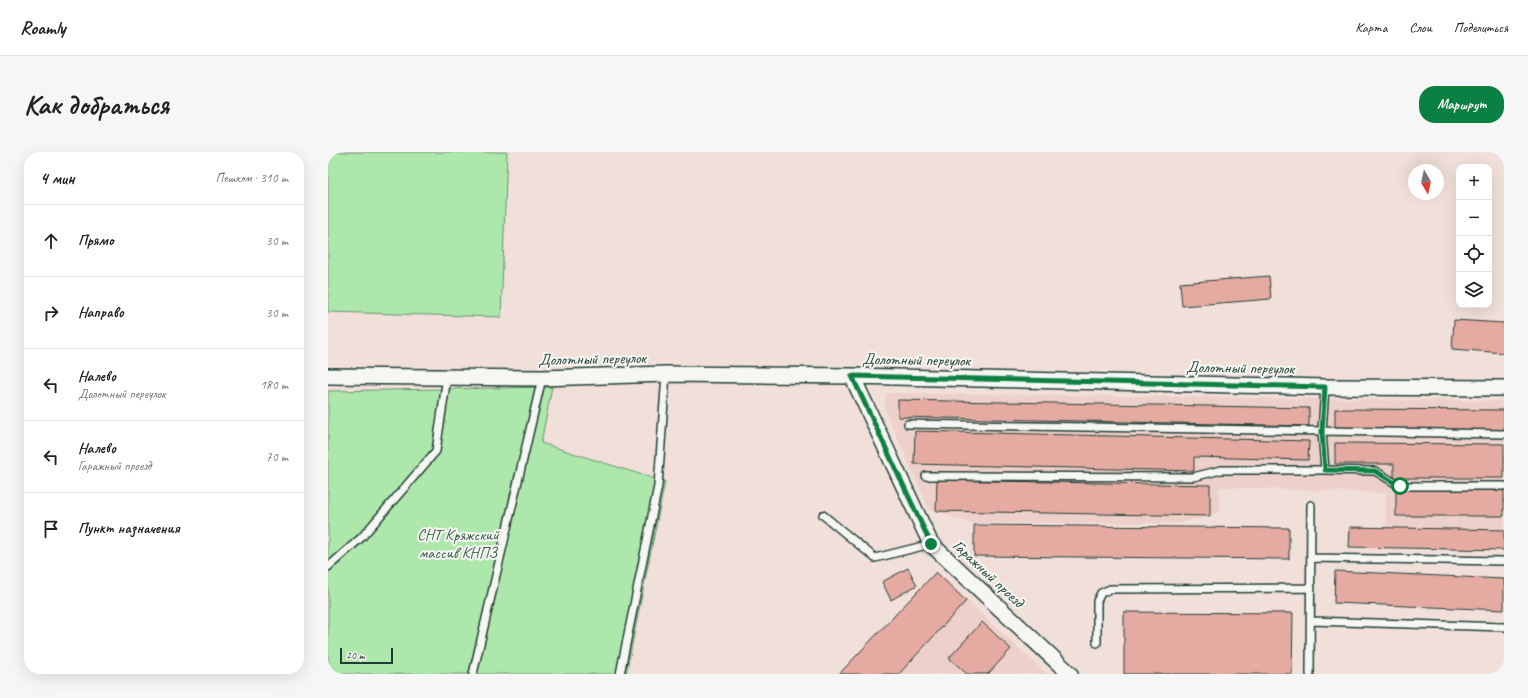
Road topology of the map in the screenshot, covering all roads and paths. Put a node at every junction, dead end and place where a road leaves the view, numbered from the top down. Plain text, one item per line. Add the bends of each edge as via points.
1 (666, 374) junction
2 (328, 376) edge
3 (447, 376) junction
4 (852, 376) junction
5 (542, 378) junction
6 (1325, 387) junction
7 (1504, 388) edge
8 (908, 424) dead end
9 (1322, 432) junction
10 (1504, 434) edge
11 (1325, 470) junction
12 (926, 476) dead end
13 (1504, 486) edge
14 (1311, 505) dead end
15 (823, 515) dead end
16 (931, 544) junction
17 (1311, 558) junction
18 (1504, 561) edge
19 (328, 566) edge
20 (1311, 588) junction
21 (1311, 621) junction
22 (1504, 627) edge
23 (1097, 643) dead end
24 (473, 674) edge
25 (620, 674) edge
26 (1070, 674) edge
27 (1310, 674) edge

1 - 4 street, Долотный переулок
1 - 5 street, Долотный переулок
1 - 25 lane via 658,486
2 - 3 street, Долотный переулок
3 - 5 street, Долотный переулок
3 - 19 lane via 436,451 362,537
4 - 6 street, Долотный переулок
4 - 16 street, Гаражный проезд
5 - 24 lane
6 - 7 street, Долотный переулок
6 - 9 lane
8 - 9 lane
9 - 10 lane
9 - 11 lane
11 - 12 lane via 1221,470 1193,478
11 - 13 lane via 1375,471 1400,486
14 - 17 lane
15 - 16 lane via 875,558
16 - 26 street, Гаражный проезд
17 - 18 lane
17 - 20 lane
20 - 21 lane
20 - 23 lane via 1110,589 1101,593 1097,601
21 - 22 lane
21 - 27 lane

